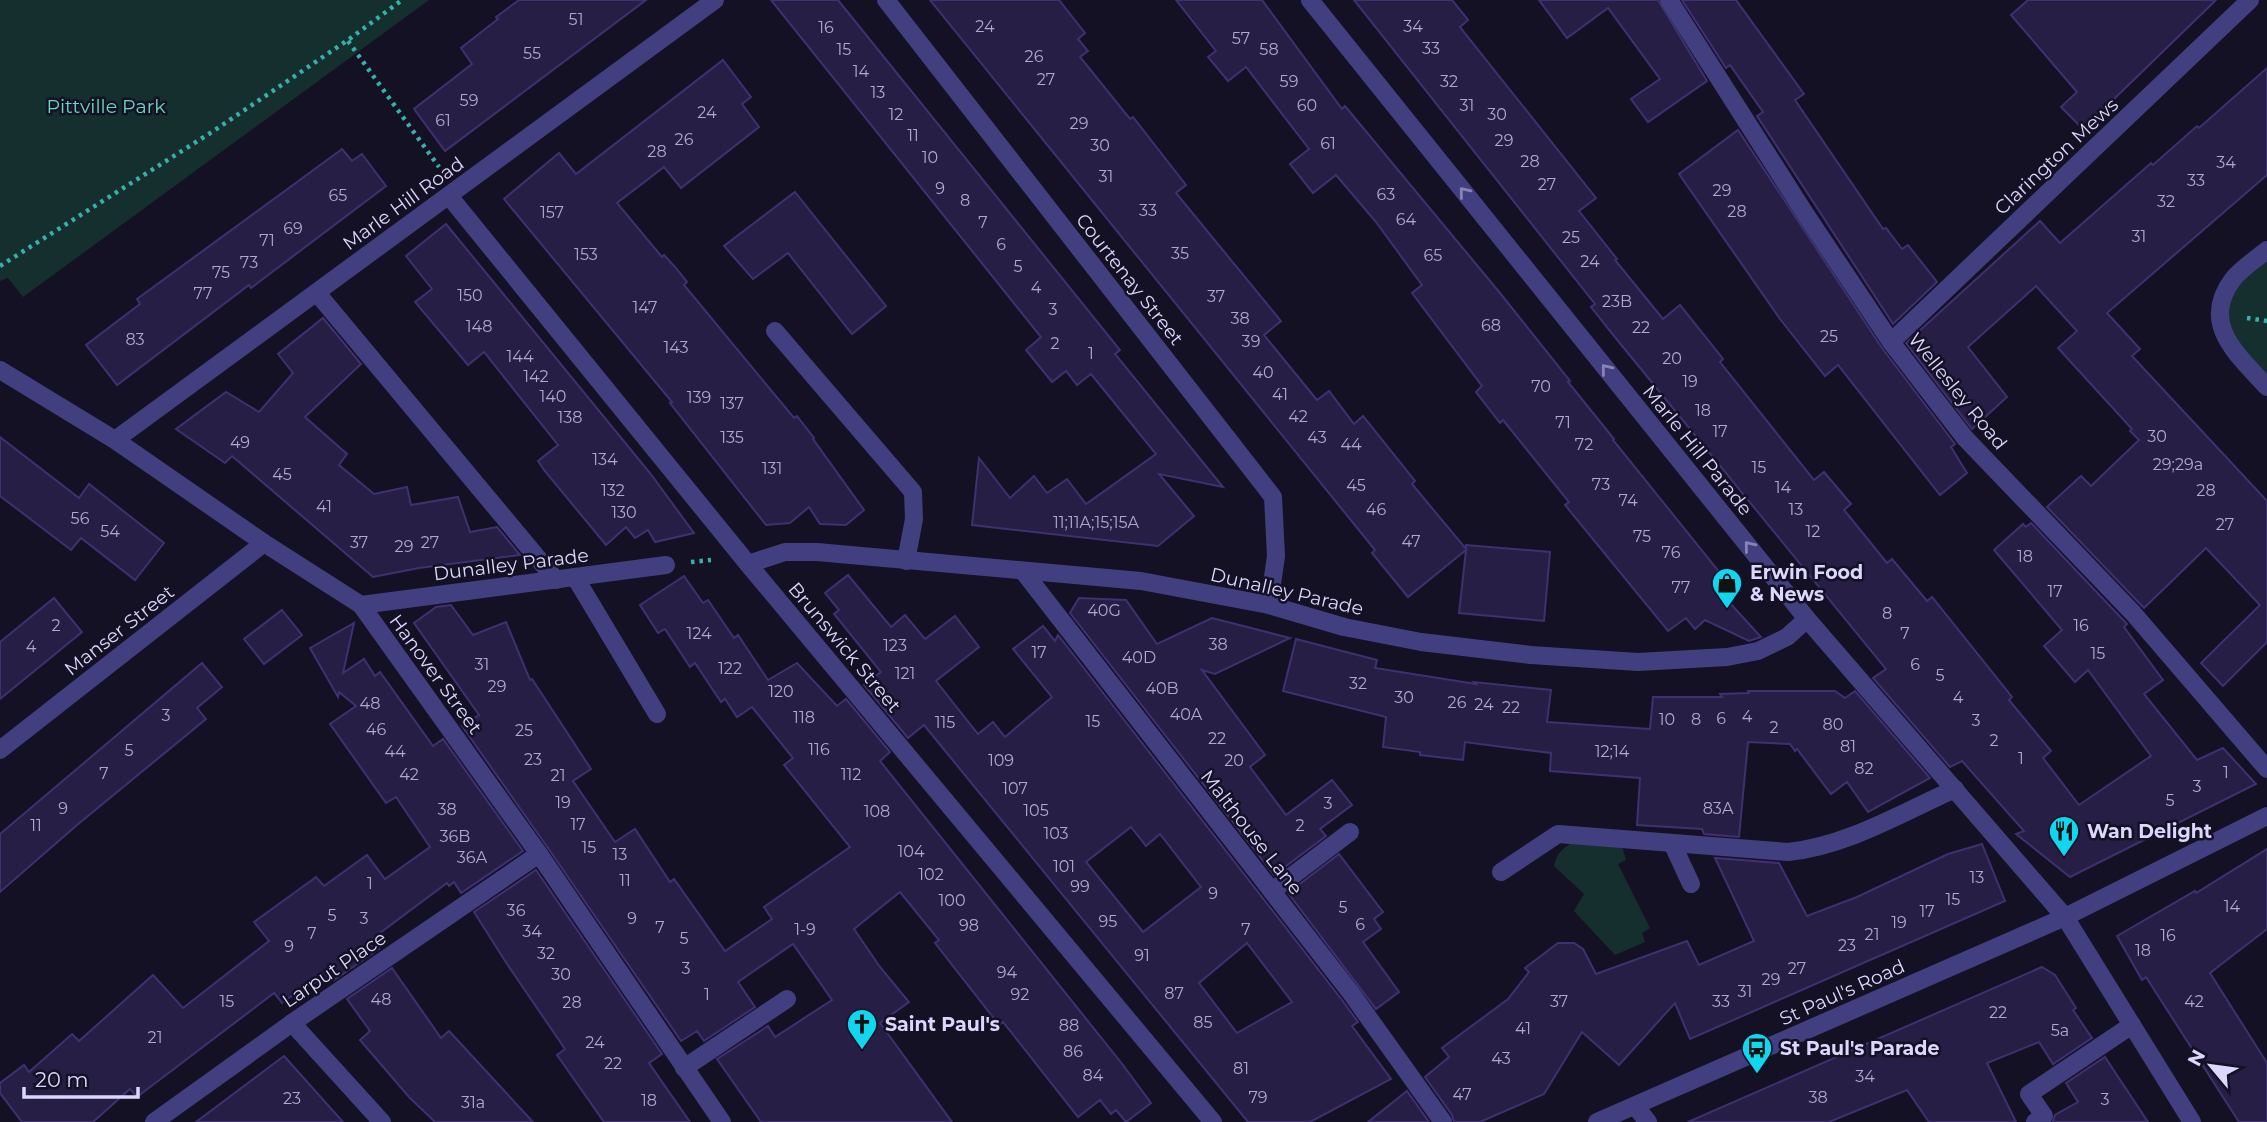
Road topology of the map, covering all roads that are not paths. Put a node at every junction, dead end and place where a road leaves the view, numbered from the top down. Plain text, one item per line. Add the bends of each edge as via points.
1 (715, 0) edge
2 (886, 0) edge
3 (1310, 0) edge
4 (1669, 0) edge
5 (2250, 0) edge
6 (453, 193) junction
7 (2267, 250) edge
8 (317, 293) junction
9 (775, 331) dead end
10 (1891, 342) junction
11 (0, 370) edge
12 (2267, 387) edge
13 (115, 440) junction
14 (264, 543) junction
15 (742, 556) junction
16 (906, 561) junction
17 (666, 565) road end
18 (1023, 571) junction
19 (575, 577) junction
20 (556, 580) junction
21 (361, 605) junction
22 (1269, 605) junction
23 (1807, 619) junction
24 (657, 714) dead end
25 (0, 750) edge
26 (2267, 769) edge
27 (1955, 789) junction
28 (2267, 816) edge
29 (1350, 832) dead end
30 (1672, 843) junction
31 (539, 854) junction
32 (1501, 872) dead end
33 (1691, 884) dead end
34 (1272, 891) junction
35 (2065, 917) junction
36 (786, 999) dead end
37 (292, 1023) junction
38 (2132, 1025) junction
39 (684, 1068) junction
40 (1635, 1105) junction
41 (155, 1122) edge
42 (382, 1122) edge
43 (722, 1122) edge
44 (1213, 1122) edge
45 (1443, 1122) edge
46 (1597, 1122) edge
47 (1647, 1122) edge
48 (2035, 1122) edge
49 (2192, 1122) edge

1 - 6 street, Marle Hill Road
2 - 22 street, Courtenay Street via 1273,497 1276,556
23 -> 3 street, Marle Hill Parade
4 - 10 street, Wellesley Road
5 - 10 street, Clarington Mews
6 - 8 street, Marle Hill Road
6 - 15 street, Brunswick Street
7 - 12 street via 2234,278 2218,313 2223,333
8 - 13 street, Marle Hill Road
8 - 20 street
9 - 16 street via 913,492 914,519
10 - 26 street, Wellesley Road via 1965,438 2133,613
11 - 13 street, Hanover Street
13 - 14 street, Hanover Street
14 - 21 street, Hanover Street
14 - 25 street, Manser Street
15 - 16 street, Dunalley Parade via 817,552
15 - 44 street, Brunswick Street
16 - 18 street, Dunalley Parade
17 - 19 street, Dunalley Parade
18 - 22 street, Dunalley Parade via 1141,581
18 - 34 street, Malthouse Lane
19 - 20 street, Dunalley Parade
19 - 24 street
20 - 21 street, Dunalley Parade
21 - 31 street, Hanover Street
22 - 23 street, Dunalley Parade via 1344,627 1421,642 1638,662 1758,651 1787,637
23 - 27 street, Marle Hill Parade
27 - 30 street via 1816,849 1788,852
27 - 35 street, Marle Hill Parade
28 - 35 street, St Paul's Road
29 - 34 street
30 - 32 street via 1558,834
30 - 33 street
31 - 37 street, Larput Place
31 - 39 street, Hanover Street
34 - 45 street, Malthouse Lane
35 - 38 street, Marle Hill Parade
35 - 40 street, St Paul's Road
36 - 39 street
37 - 41 street, Larput Place
37 - 42 street
38 - 48 street via 2029,1094 2043,1116
38 - 49 street, Marle Hill Parade
39 - 43 street, Hanover Street
40 - 46 street, St Paul's Road
40 - 47 street

